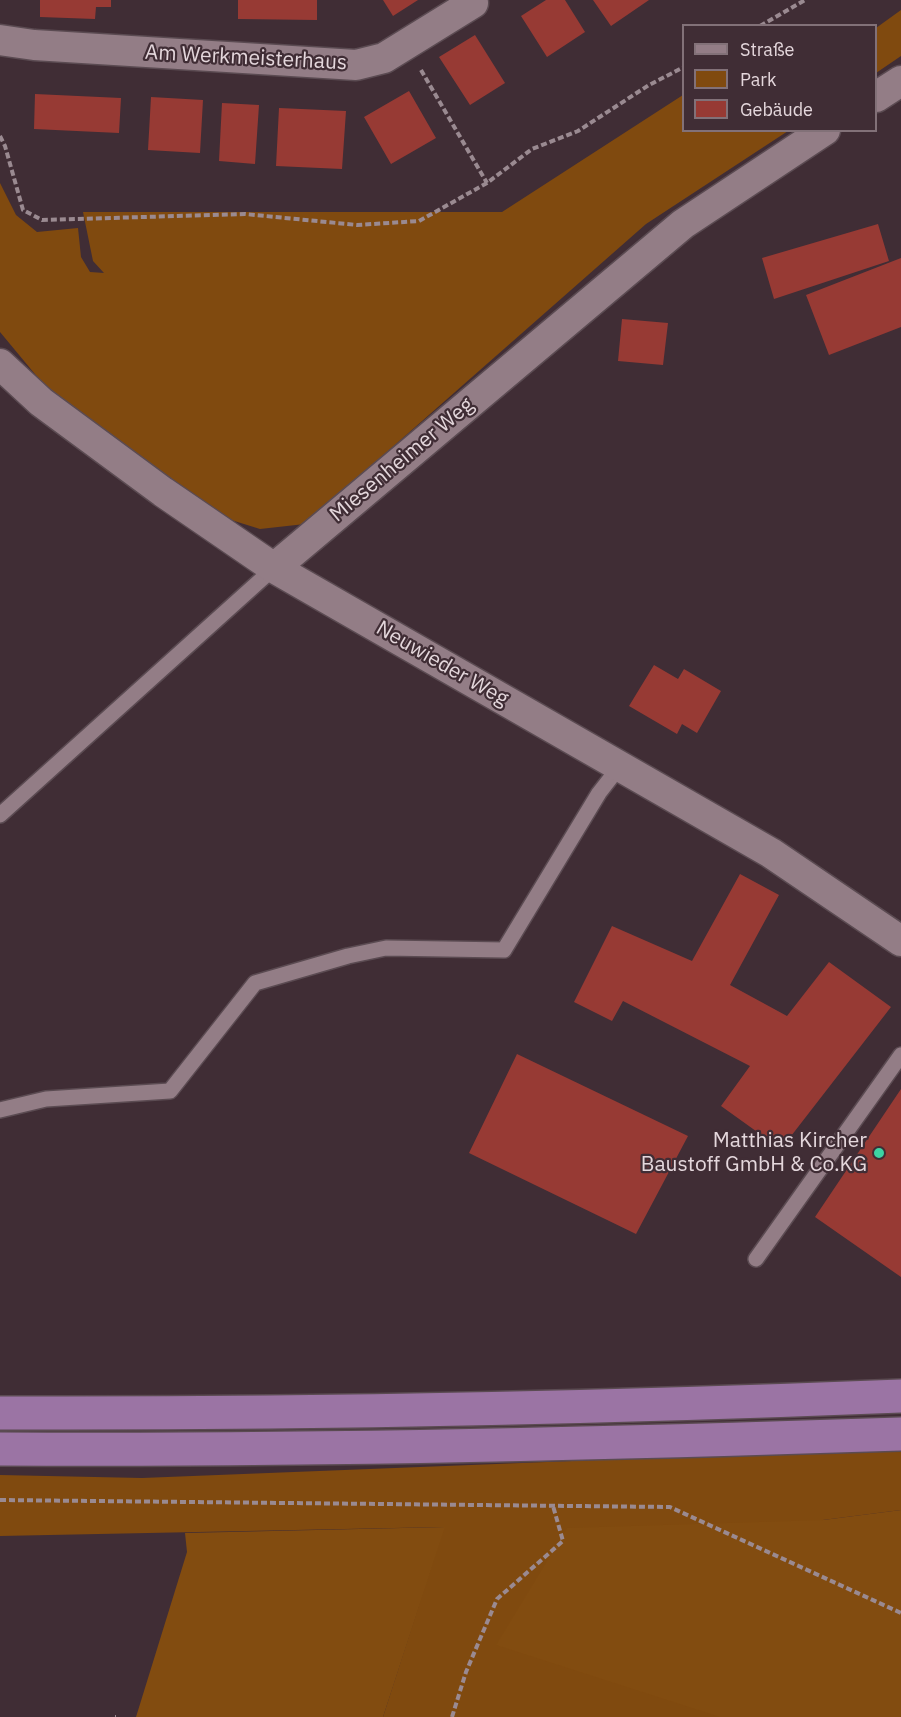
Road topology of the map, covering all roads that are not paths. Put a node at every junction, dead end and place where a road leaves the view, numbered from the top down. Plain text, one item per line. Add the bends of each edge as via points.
1 (474, 1) edge
2 (0, 40) edge
3 (901, 81) edge
4 (877, 96) edge
5 (822, 132) edge
6 (0, 363) edge
7 (274, 568) junction
8 (620, 766) junction
9 (0, 815) edge
10 (901, 941) edge
11 (901, 1055) edge
12 (0, 1110) edge
13 (756, 1259) dead end
14 (901, 1396) edge
15 (0, 1413) edge
16 (901, 1434) edge
17 (0, 1449) edge

1 - 2 street, Am Werkmeisterhaus via 384,58 356,64
3 - 4 street
5 - 7 street, Miesenheimer Weg via 683,224
6 - 7 street, Neuwieder Weg via 41,402
7 - 8 street, Neuwieder Weg
7 - 9 lane, Miesenheimer Weg
8 - 10 street, Neuwieder Weg via 771,853
8 - 12 lane via 599,793 504,950 386,948 255,983 170,1090 46,1099
11 - 13 lane
14 - 15 highway via 628,1407 223,1414
16 - 17 highway via 649,1442

